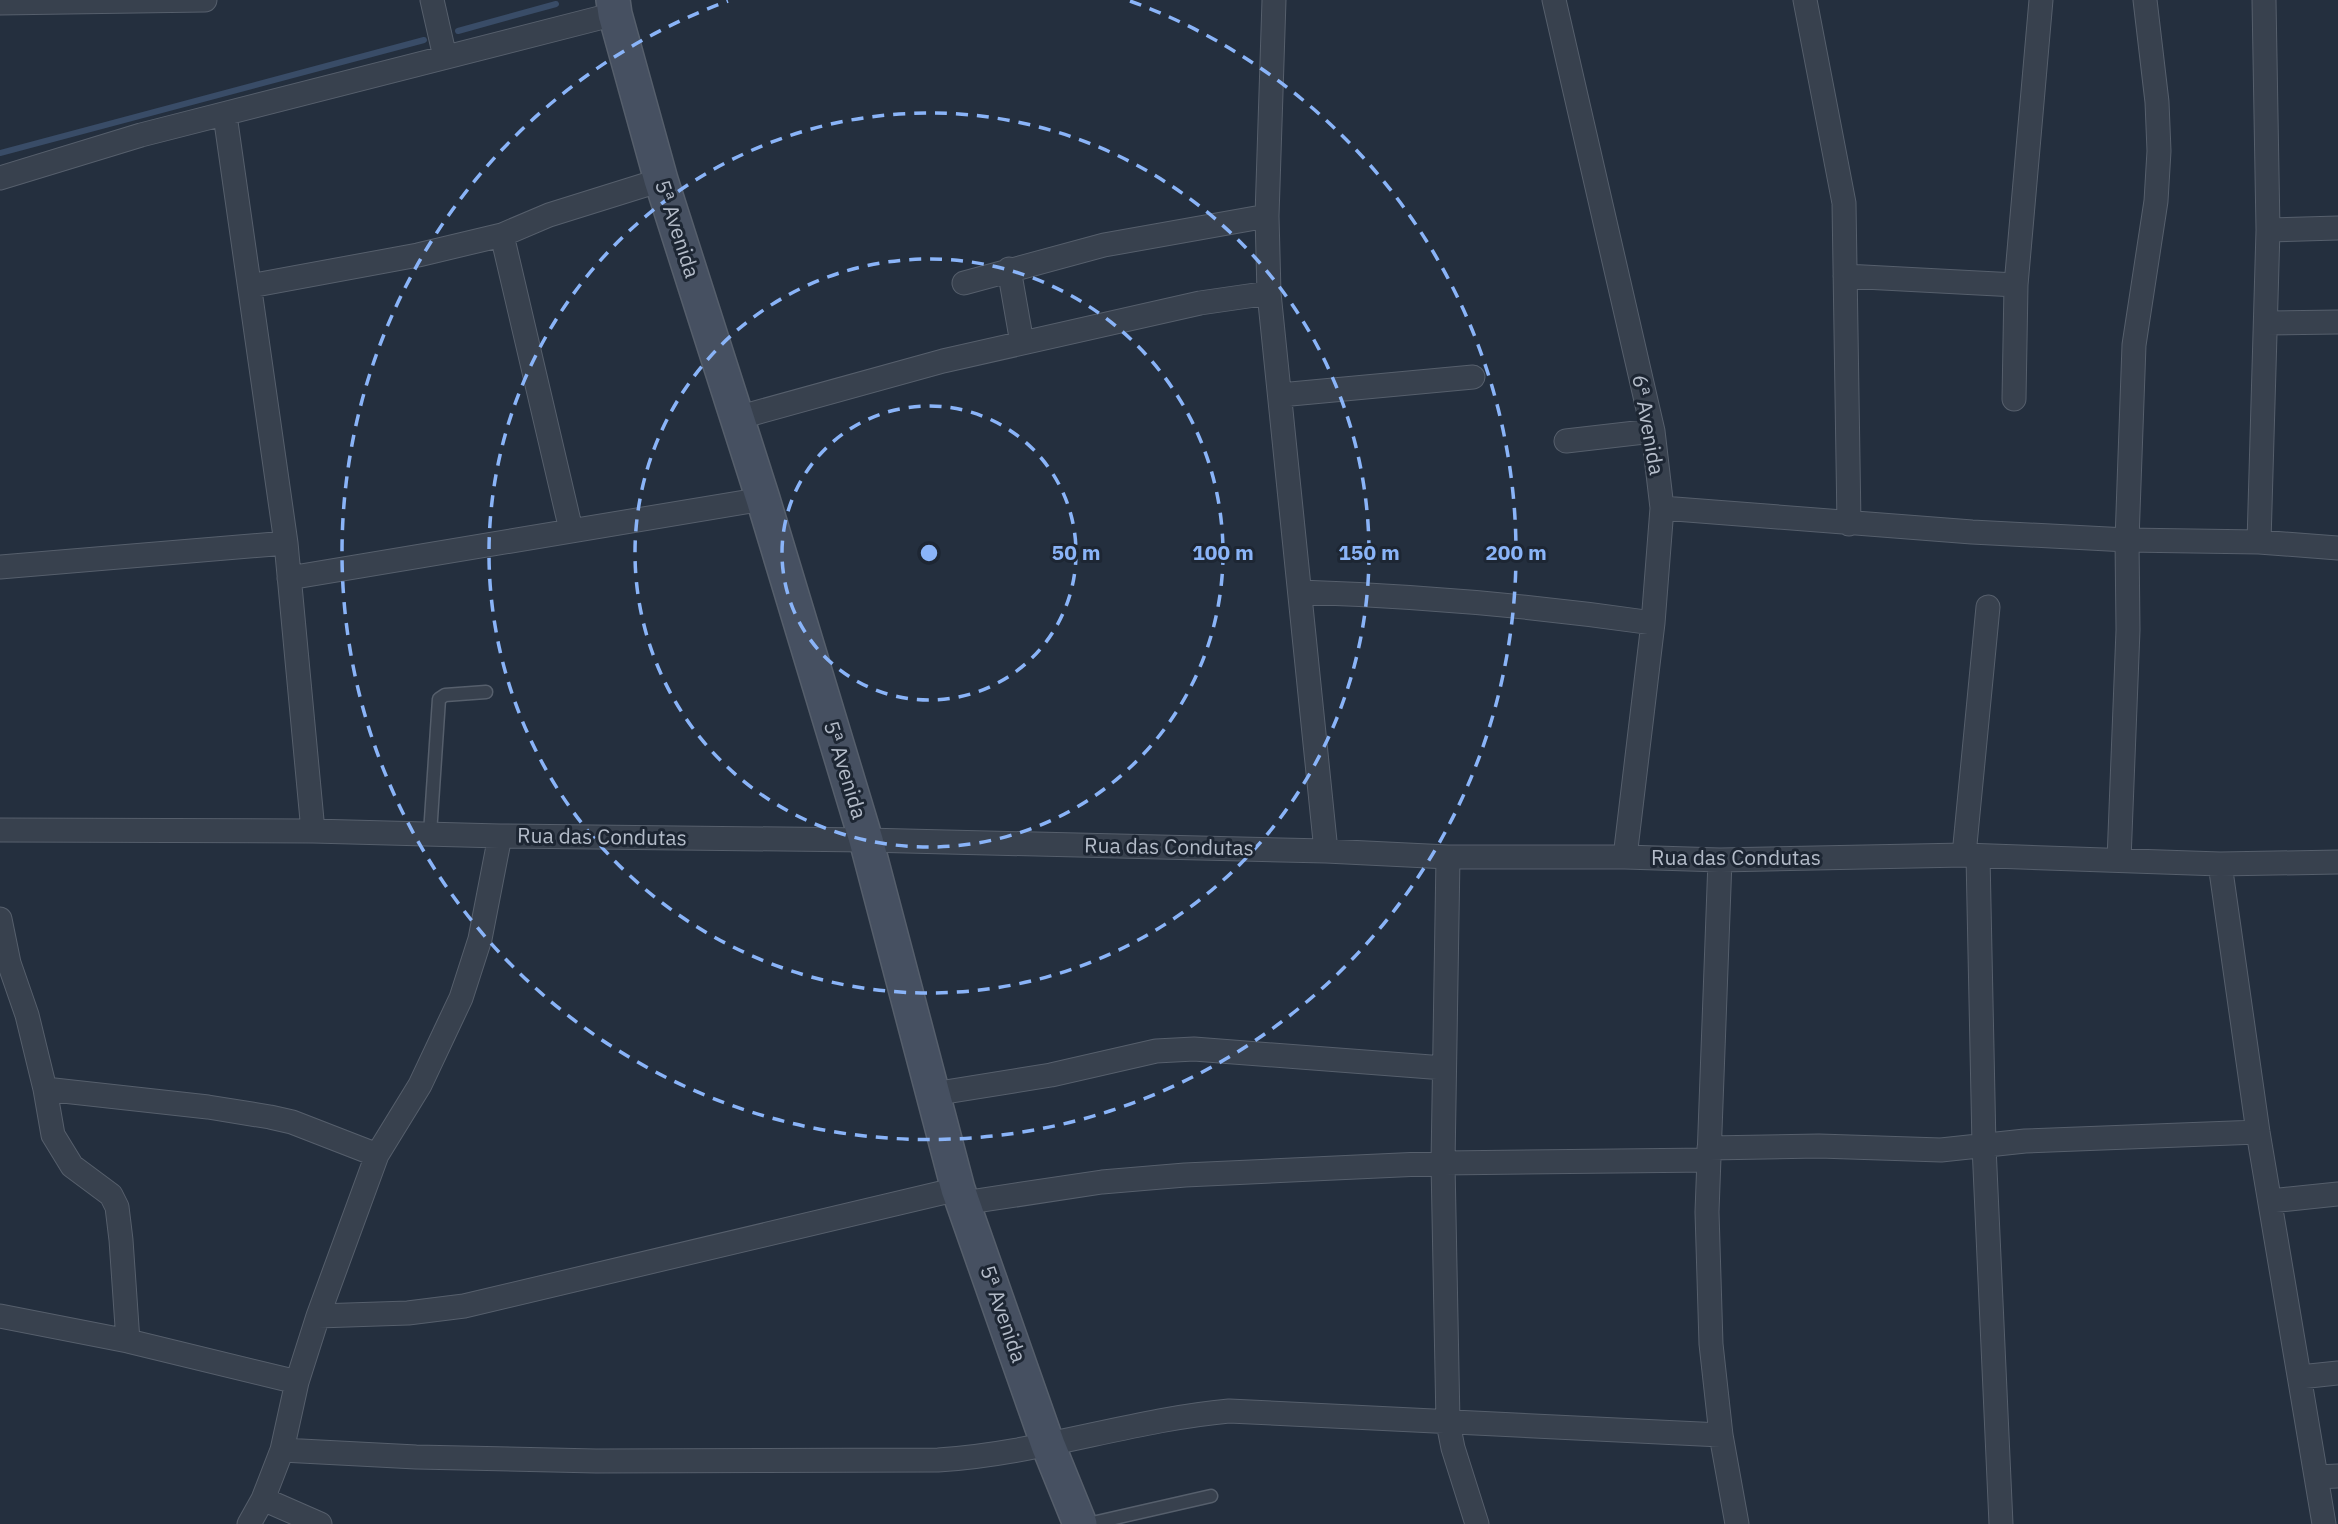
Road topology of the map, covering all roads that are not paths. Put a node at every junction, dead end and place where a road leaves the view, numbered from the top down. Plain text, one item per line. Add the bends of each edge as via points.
1 (205, 0) edge
2 (432, 0) edge
3 (1274, 0) edge
4 (1554, 0) edge
5 (1805, 0) edge
6 (2040, 0) edge
7 (2145, 0) edge
8 (2264, 0) edge
9 (0, 3) edge
10 (608, 4) edge
11 (445, 57) junction
12 (225, 115) junction
13 (0, 178) edge
14 (661, 180) junction
15 (1267, 216) junction
16 (2338, 228) edge
17 (2268, 230) junction
18 (502, 234) junction
19 (1009, 270) junction
20 (1846, 276) junction
21 (964, 283) dead end
22 (2016, 285) junction
23 (250, 286) junction
24 (1269, 293) junction
25 (2338, 322) edge
26 (2266, 323) junction
27 (1022, 343) junction
28 (1473, 377) dead end
29 (1280, 395) junction
30 (2014, 399) dead end
31 (737, 418) junction
32 (1653, 431) junction
33 (1566, 441) dead end
34 (763, 499) junction
35 (1662, 508) junction
36 (1849, 524) junction
37 (571, 530) junction
38 (2127, 540) junction
39 (2259, 542) junction
40 (286, 543) junction
41 (2338, 548) edge
42 (0, 567) edge
43 (289, 578) junction
44 (1300, 592) junction
45 (1989, 607) dead end
46 (1653, 623) junction
47 (486, 692) dead end
48 (0, 830) edge
49 (313, 831) junction
50 (430, 834) junction
51 (500, 836) junction
52 (866, 840) junction
53 (1326, 850) junction
54 (1971, 856) junction
55 (1448, 857) junction
56 (1625, 857) junction
57 (1720, 860) junction
58 (2119, 860) junction
59 (2338, 862) edge
60 (2220, 864) junction
61 (0, 919) edge
62 (1444, 1068) junction
63 (45, 1088) junction
64 (933, 1094) junction
65 (2258, 1132) junction
66 (1984, 1146) junction
67 (1709, 1154) junction
68 (377, 1155) junction
69 (1443, 1163) junction
70 (2338, 1194) edge
71 (961, 1196) junction
72 (2270, 1201) junction
73 (0, 1316) edge
74 (318, 1316) junction
75 (128, 1341) junction
76 (2338, 1373) edge
77 (2300, 1377) junction
78 (297, 1382) junction
79 (1448, 1423) junction
80 (1721, 1435) junction
81 (1048, 1446) junction
82 (282, 1450) junction
83 (2328, 1476) edge
84 (1211, 1496) dead end
85 (263, 1499) junction
86 (249, 1524) edge
87 (320, 1524) edge
88 (1080, 1524) edge
89 (1088, 1524) edge
90 (1477, 1524) edge
91 (1737, 1524) edge
92 (2001, 1524) edge
93 (2325, 1524) edge

1 - 9 street
2 - 11 street
3 - 15 street
4 - 32 street, 6ª Avenida
5 - 20 street via 1844,203
6 - 22 street
7 - 38 street via 2159,151 2134,345
8 - 17 street
10 - 11 street
10 - 14 street, 5ª Avenida
11 - 12 street
12 - 13 street
12 - 23 street
14 - 18 street
14 - 31 street, 5ª Avenida
15 - 19 street via 1104,245
15 - 24 street
16 - 17 street
17 - 26 street
18 - 23 street via 418,255
18 - 37 street
19 - 21 street
19 - 27 street
20 - 22 street
20 - 36 street
22 - 30 street
23 - 40 street
24 - 27 street via 1200,303
24 - 29 street
25 - 26 street
26 - 39 street
27 - 31 street
28 - 29 street
29 - 44 street
31 - 34 street, 5ª Avenida
32 - 33 street
32 - 35 street, 6ª Avenida
34 - 37 street
34 - 52 street, 5ª Avenida
35 - 36 street
35 - 46 street, 6ª Avenida
36 - 38 street
37 - 43 street
38 - 39 street
38 - 58 street
39 - 41 street
40 - 42 street
40 - 43 street
43 - 49 street
44 - 46 street via 1520,605
44 - 53 street
45 - 54 street
46 - 56 street, 6ª Avenida
47 - 50 lane via 439,699
48 - 49 street, Rua das Condutas
49 - 50 street, Rua das Condutas
50 - 51 street, Rua das Condutas
51 - 52 street, Rua das Condutas
51 - 68 street via 480,939 461,998 419,1085
52 - 53 street, Rua das Condutas
52 - 64 street, 5ª Avenida
53 - 55 street, Rua das Condutas
54 - 57 street, Rua das Condutas
54 - 58 street, Rua das Condutas
54 - 66 street
55 - 56 street, Rua das Condutas
55 - 62 street
56 - 57 street, Rua das Condutas
57 - 67 street
58 - 60 street, Rua das Condutas
59 - 60 street, Rua das Condutas
60 - 65 street
61 - 63 street
62 - 64 street via 1194,1049 1156,1051 1051,1075
62 - 69 street
63 - 68 street via 270,1117
63 - 75 street via 52,1135 64,1155 111,1195 117,1207
64 - 71 street, 5ª Avenida
65 - 66 street via 2025,1140
65 - 72 street
66 - 67 street via 1941,1150 1819,1146
66 - 92 street
67 - 69 street
67 - 80 street via 1711,1344
68 - 74 street
69 - 71 street via 1185,1175
69 - 79 street
70 - 72 street
71 - 74 street via 464,1306
71 - 81 street, 5ª Avenida
72 - 77 street
73 - 75 street
74 - 78 street
75 - 78 street
76 - 77 street
77 - 83 street
78 - 82 street
79 - 80 street
79 - 81 street via 1229,1412 1135,1426
79 - 90 street
80 - 91 street
81 - 82 street via 938,1461 416,1457
81 - 88 street, 5ª Avenida
82 - 85 street
83 - 93 street
84 - 89 lane
85 - 86 street
85 - 87 street

